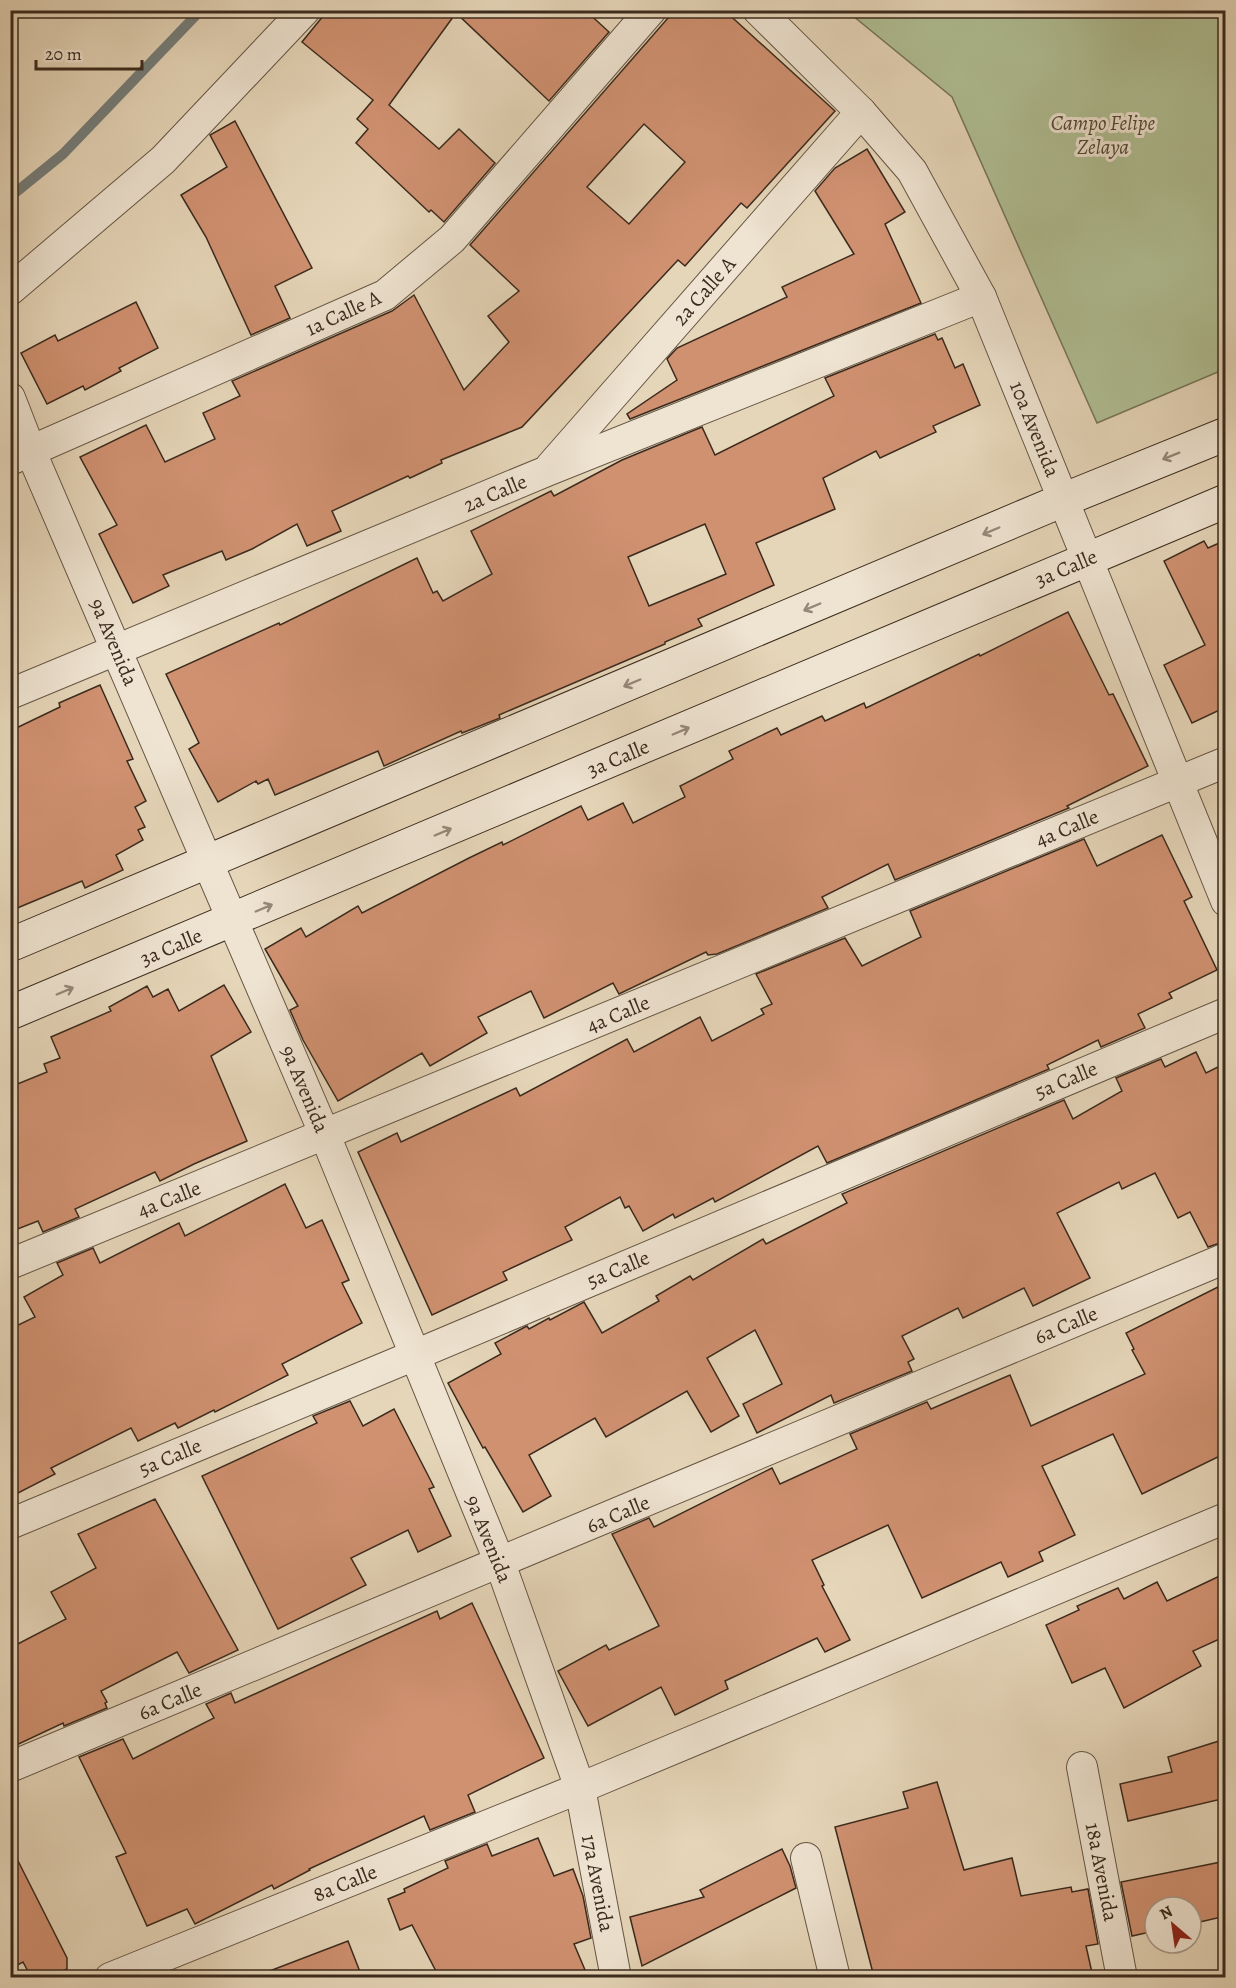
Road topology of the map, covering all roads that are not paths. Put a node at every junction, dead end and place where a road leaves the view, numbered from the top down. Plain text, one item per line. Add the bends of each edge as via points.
1 (305, 10) edge
2 (651, 10) edge
3 (758, 10) edge
4 (861, 112) junction
5 (10, 290) edge
6 (981, 297) junction
7 (10, 398) edge
8 (1226, 434) edge
9 (21, 456) edge
10 (547, 471) junction
11 (1063, 500) junction
12 (1226, 501) edge
13 (1086, 560) junction
14 (117, 649) junction
15 (10, 694) edge
16 (1226, 762) edge
17 (1177, 783) junction
18 (207, 864) junction
19 (1226, 901) edge
20 (233, 921) junction
21 (10, 945) edge
22 (10, 1013) edge
23 (1226, 1013) edge
24 (325, 1136) junction
25 (1226, 1258) edge
26 (10, 1264) edge
27 (415, 1355) junction
28 (1226, 1518) edge
29 (10, 1524) edge
30 (500, 1563) junction
31 (10, 1767) edge
32 (1082, 1767) dead end
33 (580, 1788) junction
34 (806, 1858) dead end
35 (110, 1977) edge
36 (616, 1977) edge
37 (836, 1977) edge
38 (1122, 1977) edge

1 - 5 street via 163,160
2 - 9 street, 1a Calle A via 452,239 385,295
3 - 4 street, 10a Avenida
4 - 6 street, 10a Avenida via 912,171
4 - 10 street, 2a Calle A
6 - 10 street, 2a Calle
6 - 11 street, 10a Avenida
7 - 9 street, 9a Avenida
8 -> 11 street
9 - 14 street, 9a Avenida
10 - 14 street, 2a Calle
11 - 13 street, 10a Avenida
11 -> 18 street
12 - 13 street, 3a Calle
13 - 17 street, 10a Avenida
20 -> 13 street, 3a Calle
14 - 15 street, 2a Calle
14 - 18 street, 9a Avenida
16 - 17 street, 4a Calle
17 - 19 street, 10a Avenida
17 - 24 street, 4a Calle
18 - 20 street, 9a Avenida
18 - 21 street
22 -> 20 street, 3a Calle
20 - 24 street, 9a Avenida
23 - 27 street, 5a Calle
24 - 26 street, 4a Calle
24 - 27 street, 9a Avenida
25 - 30 street, 6a Calle
27 - 29 street, 5a Calle
27 - 30 street, 9a Avenida
28 - 33 street, 8a Calle
30 - 31 street, 6a Calle
30 - 33 street, 9a Avenida
32 - 38 street, 18a Avenida
33 - 35 street, 8a Calle
33 - 36 street, 17a Avenida
34 - 37 street

